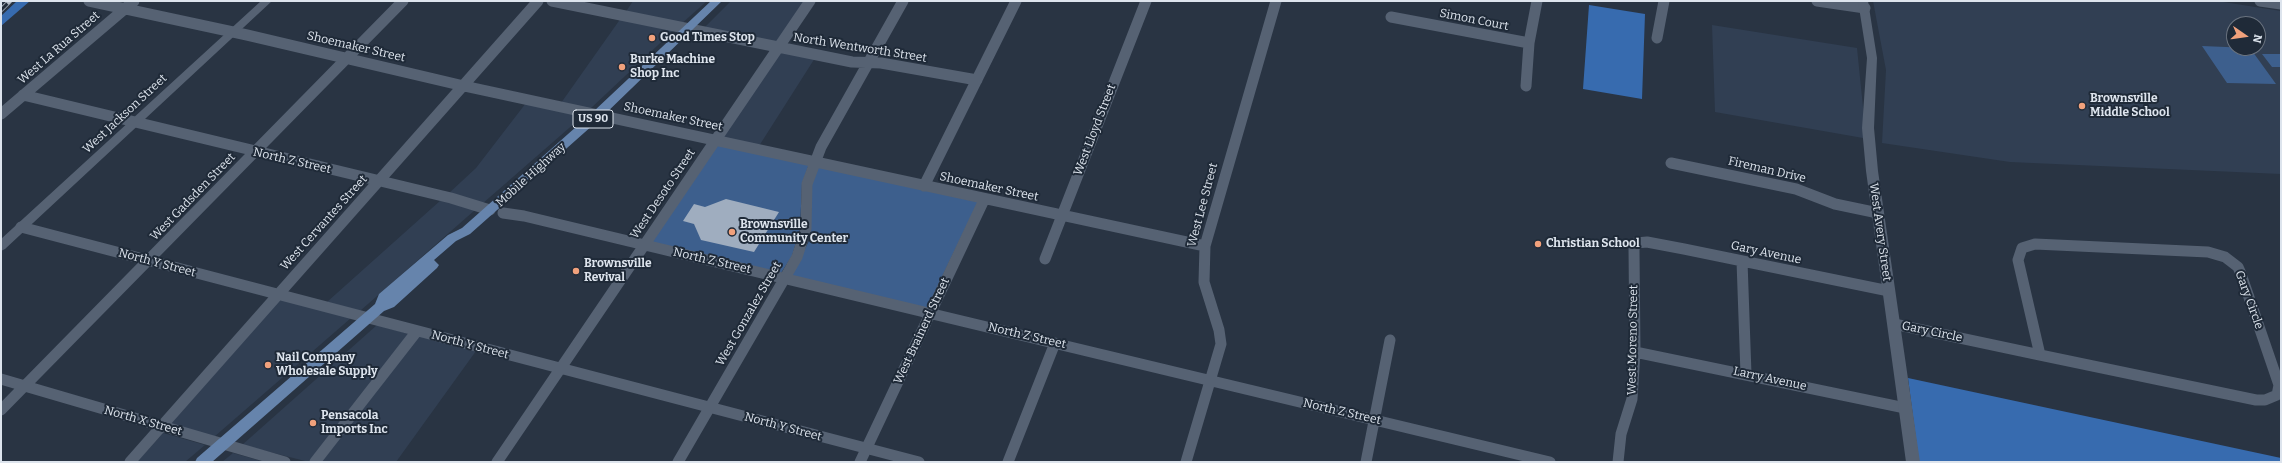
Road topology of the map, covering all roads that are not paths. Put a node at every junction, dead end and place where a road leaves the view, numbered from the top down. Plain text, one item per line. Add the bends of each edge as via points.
1 (89, 1) edge
2 (134, 1) edge
3 (267, 1) edge
4 (403, 1) edge
5 (538, 1) edge
6 (552, 1) edge
7 (717, 1) edge
8 (810, 1) edge
9 (903, 1) edge
10 (1016, 1) edge
11 (1146, 1) edge
12 (1276, 1) edge
13 (1537, 1) edge
14 (1664, 1) edge
15 (1817, 1) edge
16 (2260, 1) edge
17 (2281, 4) edge
18 (1864, 5) edge
19 (124, 9) junction
20 (1391, 17) dead end
21 (688, 30) junction
22 (233, 32) junction
23 (1657, 38) dead end
24 (1530, 43) junction
25 (778, 48) junction
26 (347, 58) junction
27 (867, 62) junction
28 (977, 80) junction
29 (464, 86) junction
30 (1526, 86) dead end
31 (23, 96) junction
32 (1, 114) edge
33 (598, 114) junction
34 (134, 123) junction
35 (715, 140) junction
36 (254, 152) junction
37 (815, 162) junction
38 (1671, 163) dead end
39 (379, 181) junction
40 (924, 186) junction
41 (984, 200) junction
42 (490, 210) junction
43 (503, 213) dead end
44 (1878, 213) junction
45 (1061, 216) junction
46 (21, 227) junction
47 (1638, 241) joint
48 (644, 245) junction
49 (1, 246) edge
50 (1205, 246) junction
51 (1045, 258) dead end
52 (148, 261) junction
53 (1742, 261) junction
54 (784, 278) junction
55 (1889, 291) junction
56 (278, 294) junction
57 (931, 313) junction
58 (367, 318) junction
59 (1894, 324) junction
60 (417, 331) junction
61 (1390, 340) dead end
62 (1054, 343) junction
63 (1635, 352) junction
64 (2040, 355) junction
65 (561, 368) junction
66 (1746, 374) junction
67 (1, 379) edge
68 (1212, 381) junction
69 (24, 386) junction
70 (710, 408) junction
71 (1905, 408) junction
72 (1, 410) edge
73 (1373, 420) junction
74 (162, 427) junction
75 (222, 445) junction
76 (866, 449) junction
77 (130, 462) edge
78 (202, 462) edge
79 (285, 462) edge
80 (315, 462) edge
81 (497, 462) edge
82 (678, 462) edge
83 (860, 462) edge
84 (919, 462) edge
85 (1008, 462) edge
86 (1186, 462) edge
87 (1366, 462) edge
88 (1547, 462) edge
89 (1618, 462) edge
90 (1913, 462) edge

1 - 19 street, Shoemaker Street
2 - 19 street, West La Rua Street
3 - 22 street, West Jackson Street
4 - 26 street, West Gadsden Street
5 - 29 street, West Cervantes Street
6 - 21 street, North Wentworth Street
7 - 21 main road, Mobile Highway / US 90
8 - 25 street, West Desoto Street
9 - 27 street, West Gonzalez Street
10 - 28 street
11 - 45 street, West Lloyd Street
12 - 50 street, West Lee Street
13 - 24 street
14 - 23 street
15 - 18 street
16 - 17 street
18 - 44 street, West Avery Street via 1872,58 1869,144
19 - 22 street, Shoemaker Street
19 - 31 street, West La Rua Street
20 - 24 street, Simon Court
21 - 25 street, North Wentworth Street
21 - 33 main road, Mobile Highway / US 90
22 - 26 street, Shoemaker Street
22 - 34 street, West Jackson Street
24 - 30 street
25 - 27 street, North Wentworth Street via 852,62
25 - 35 street, West Desoto Street
26 - 29 street, Shoemaker Street
26 - 36 street, West Gadsden Street
27 - 28 street, North Wentworth Street
27 - 37 street, West Gonzalez Street
28 - 40 street
29 - 33 street, Shoemaker Street
29 - 39 street, West Cervantes Street
31 - 32 street, West La Rua Street
31 - 34 street, North Z Street
33 - 35 street, Shoemaker Street
33 - 42 main road, Mobile Highway / US 90
34 - 36 street, North Z Street
34 - 46 street, West Jackson Street
35 - 37 street, Shoemaker Street
35 - 48 street, West Desoto Street
36 - 39 street, North Z Street
36 - 52 street, West Gadsden Street
37 - 40 street, Shoemaker Street
37 - 54 street, West Gonzalez Street via 807,184 804,238 797,257
38 - 44 street, Fireman Drive via 1796,189 1835,204
39 - 42 street, North Z Street
39 - 56 street, West Cervantes Street
40 - 41 street, Shoemaker Street
41 - 45 street, Shoemaker Street
41 - 57 street, West Brainerd Street
42 - 58 main road, Mobile Highway / US 90 via 412,284
43 - 48 street, North Z Street
44 - 55 street, West Avery Street
45 - 50 street, Shoemaker Street
45 - 51 street, West Lloyd Street
46 - 49 street, West Jackson Street
46 - 52 street, North Y Street
47 - 53 street, Gary Avenue
47 - 63 street, West Moreno Street via 1634,249
48 - 54 street, North Z Street
48 - 65 street, West Desoto Street
50 - 68 street, West Lee Street via 1204,282 1221,336
52 - 56 street, North Y Street
52 - 69 street, West Gadsden Street
53 - 55 street, Gary Avenue
53 - 66 street
54 - 57 street, North Z Street
54 - 70 street, West Gonzalez Street
55 - 59 street, West Avery Street
56 - 58 street, North Y Street
56 - 74 street, West Cervantes Street
57 - 62 street, North Z Street
57 - 76 street, West Brainerd Street
58 - 60 street, North Y Street
58 - 75 main road, Mobile Highway / US 90
59 - 64 street, Gary Circle
59 - 71 street, West Avery Street
60 - 65 street, North Y Street
60 - 80 street
61 - 73 street
62 - 68 street, North Z Street
62 - 85 street
63 - 66 street, Larry Avenue
63 - 89 street, West Moreno Street via 1632,399 1621,434
64 - 64 street, Gary Circle via 2256,400 2272,398 2280,390 2238,267 2225,257 2208,252 2035,244 2022,248 2018,260
65 - 70 street, North Y Street
65 - 81 street, West Desoto Street
66 - 71 street, Larry Avenue
67 - 69 street, North X Street
68 - 73 street, North Z Street
68 - 86 street, West Lee Street
69 - 72 street, West Gadsden Street
69 - 74 street, North X Street
70 - 76 street, North Y Street
70 - 82 street, West Gonzalez Street
71 - 90 street, West Avery Street
73 - 87 street
73 - 88 street, North Z Street
74 - 75 street, North X Street
74 - 77 street, West Cervantes Street
75 - 78 main road, Mobile Highway / US 90
75 - 79 street, North X Street
76 - 83 street, West Brainerd Street
76 - 84 street, North Y Street

